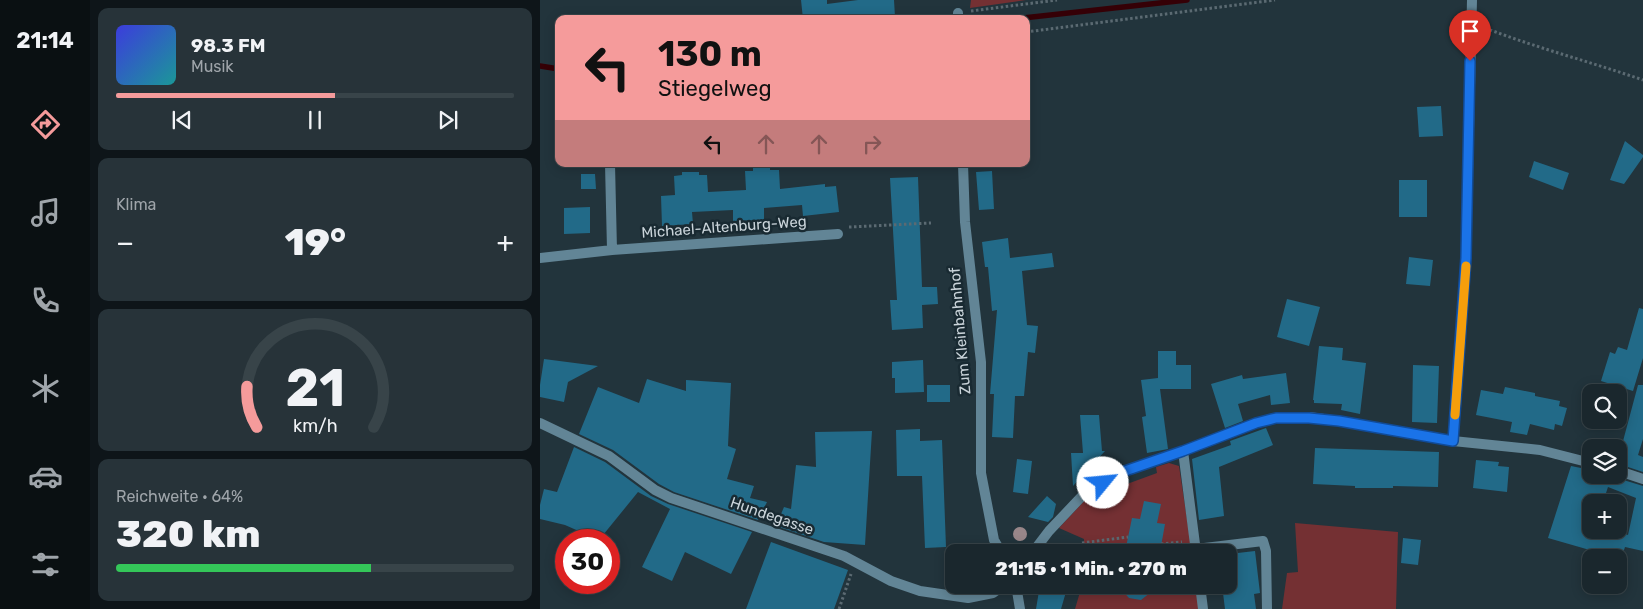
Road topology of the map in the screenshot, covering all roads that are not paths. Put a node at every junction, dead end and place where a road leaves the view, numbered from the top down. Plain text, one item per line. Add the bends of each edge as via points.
1 (1472, 0) edge
2 (610, 167) edge
3 (963, 167) edge
4 (838, 234) road end
5 (612, 250) junction
6 (540, 258) edge
7 (540, 423) edge
8 (1453, 441) junction
9 (1183, 451) junction
10 (1582, 460) edge
11 (1627, 473) edge
12 (1643, 478) edge
13 (996, 544) edge
14 (1039, 544) edge
15 (1195, 544) edge
16 (1234, 544) edge
17 (988, 594) edge
18 (1018, 594) edge
19 (1202, 594) edge
20 (1020, 609) edge
21 (1204, 609) edge
22 (1267, 609) edge

1 - 8 street via 1466,258
2 - 5 street
3 - 13 street, Zum Kleinbahnhof via 965,222 981,362 981,473
4 - 5 street, Michael-Altenburg-Weg
5 - 6 street, Michael-Altenburg-Weg
7 - 17 street, Hundegasse via 609,456 671,498 844,556 891,581 920,591 968,598
8 - 9 street via 1339,421 1276,418
8 - 10 street via 1540,450
9 - 14 street via 1125,471 1084,494
9 - 15 street
11 - 12 street
16 - 22 street via 1263,541
18 - 20 street
19 - 21 street

